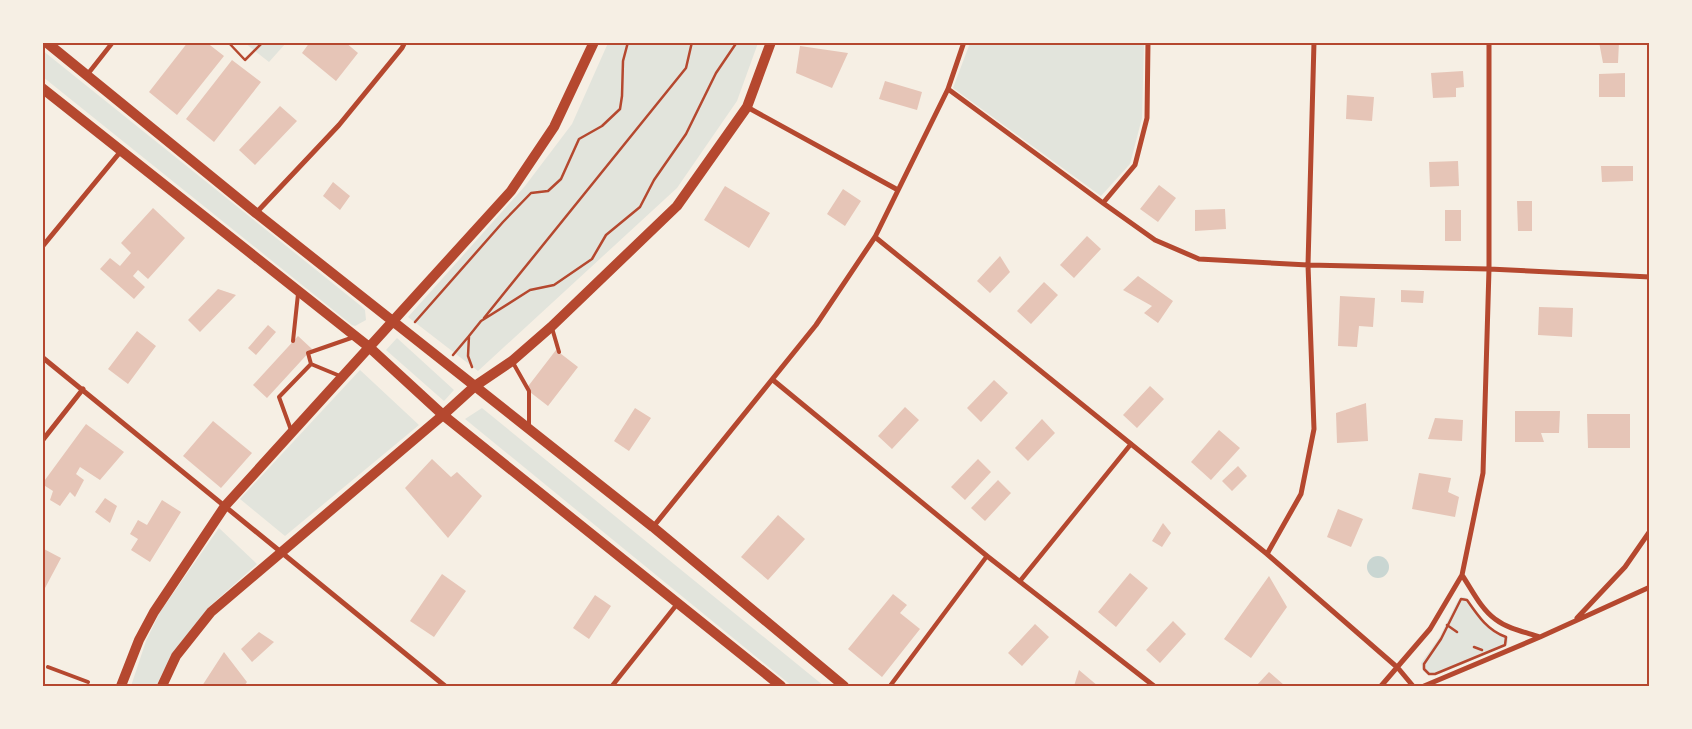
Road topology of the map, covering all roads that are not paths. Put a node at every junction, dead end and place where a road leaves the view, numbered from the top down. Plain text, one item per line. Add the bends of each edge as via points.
1 (46, 42) edge
2 (113, 42) edge
3 (405, 42) edge
4 (594, 42) edge
5 (771, 42) edge
6 (964, 42) edge
7 (1148, 42) edge
8 (1314, 42) edge
9 (1489, 42) edge
10 (87, 75) junction
11 (42, 88) edge
12 (948, 89) junction
13 (747, 107) junction
14 (121, 151) junction
15 (898, 190) junction
16 (1103, 204) junction
17 (256, 213) junction
18 (875, 237) junction
19 (42, 247) edge
20 (1308, 265) junction
21 (1489, 269) junction
22 (1650, 277) edge
23 (298, 291) junction
24 (392, 322) junction
25 (551, 327) junction
26 (354, 336) junction
27 (293, 341) dead end
28 (369, 347) junction
29 (559, 352) dead end
30 (42, 357) edge
31 (512, 361) junction
32 (311, 364) junction
33 (342, 377) junction
34 (772, 380) junction
35 (475, 386) junction
36 (83, 389) junction
37 (443, 415) junction
38 (529, 429) junction
39 (292, 433) junction
40 (42, 441) edge
41 (1131, 444) junction
42 (225, 506) junction
43 (653, 527) junction
44 (1650, 531) edge
45 (282, 553) junction
46 (1267, 554) junction
47 (988, 556) junction
48 (1462, 575) junction
49 (1020, 582) junction
50 (1650, 587) edge
51 (678, 604) junction
52 (1575, 621) junction
53 (1540, 637) junction
54 (48, 667) dead end
55 (1398, 668) junction
56 (88, 682) dead end
57 (121, 686) edge
58 (162, 686) edge
59 (445, 686) edge
60 (612, 686) edge
61 (781, 686) edge
62 (844, 686) edge
63 (890, 686) edge
64 (1154, 686) edge
65 (1380, 686) edge
66 (1413, 686) edge
67 (1424, 686) edge

1 - 10 main road
2 - 10 street
3 - 17 street via 339,126
4 - 24 main road via 554,127 511,191
5 - 13 main road
6 - 12 street
7 - 16 street via 1147,118 1135,165
8 - 20 street
9 - 21 street
10 - 17 main road
11 - 14 main road
12 - 15 street
12 - 16 street
13 - 15 street
13 - 25 main road via 677,206
14 - 19 street
14 - 23 main road
15 - 18 street
16 - 20 street via 1155,240 1199,259
17 - 24 main road
18 - 34 street via 816,325
18 - 41 street
20 - 21 street
20 - 46 street via 1314,429 1301,494
21 - 22 street
21 - 48 street via 1483,472
23 - 26 main road
23 - 27 lane
24 - 28 main road
24 - 35 main road
25 - 29 lane
25 - 31 main road
26 - 28 main road
26 - 32 lane via 308,354
28 - 33 main road
28 - 37 main road
30 - 36 street
31 - 35 main road
31 - 38 lane via 529,391
32 - 33 lane
32 - 39 lane via 279,397
33 - 39 main road
34 - 43 street
34 - 47 street
35 - 37 main road
35 - 38 main road
36 - 40 street
36 - 42 street
37 - 45 main road
37 - 51 main road
38 - 43 main road
39 - 42 main road
41 - 46 street
41 - 49 street
42 - 45 street
42 - 57 main road via 154,612
43 - 62 main road
44 - 52 street via 1625,567
45 - 58 main road via 211,612 176,656
45 - 59 street
46 - 55 street
47 - 49 street
47 - 63 street
48 - 53 street via 1485,610 1495,619
48 - 55 street via 1430,629
49 - 64 street
50 - 52 street
51 - 60 street
51 - 61 main road
52 - 53 street
53 - 67 street
54 - 56 lane
55 - 65 street
55 - 66 street

